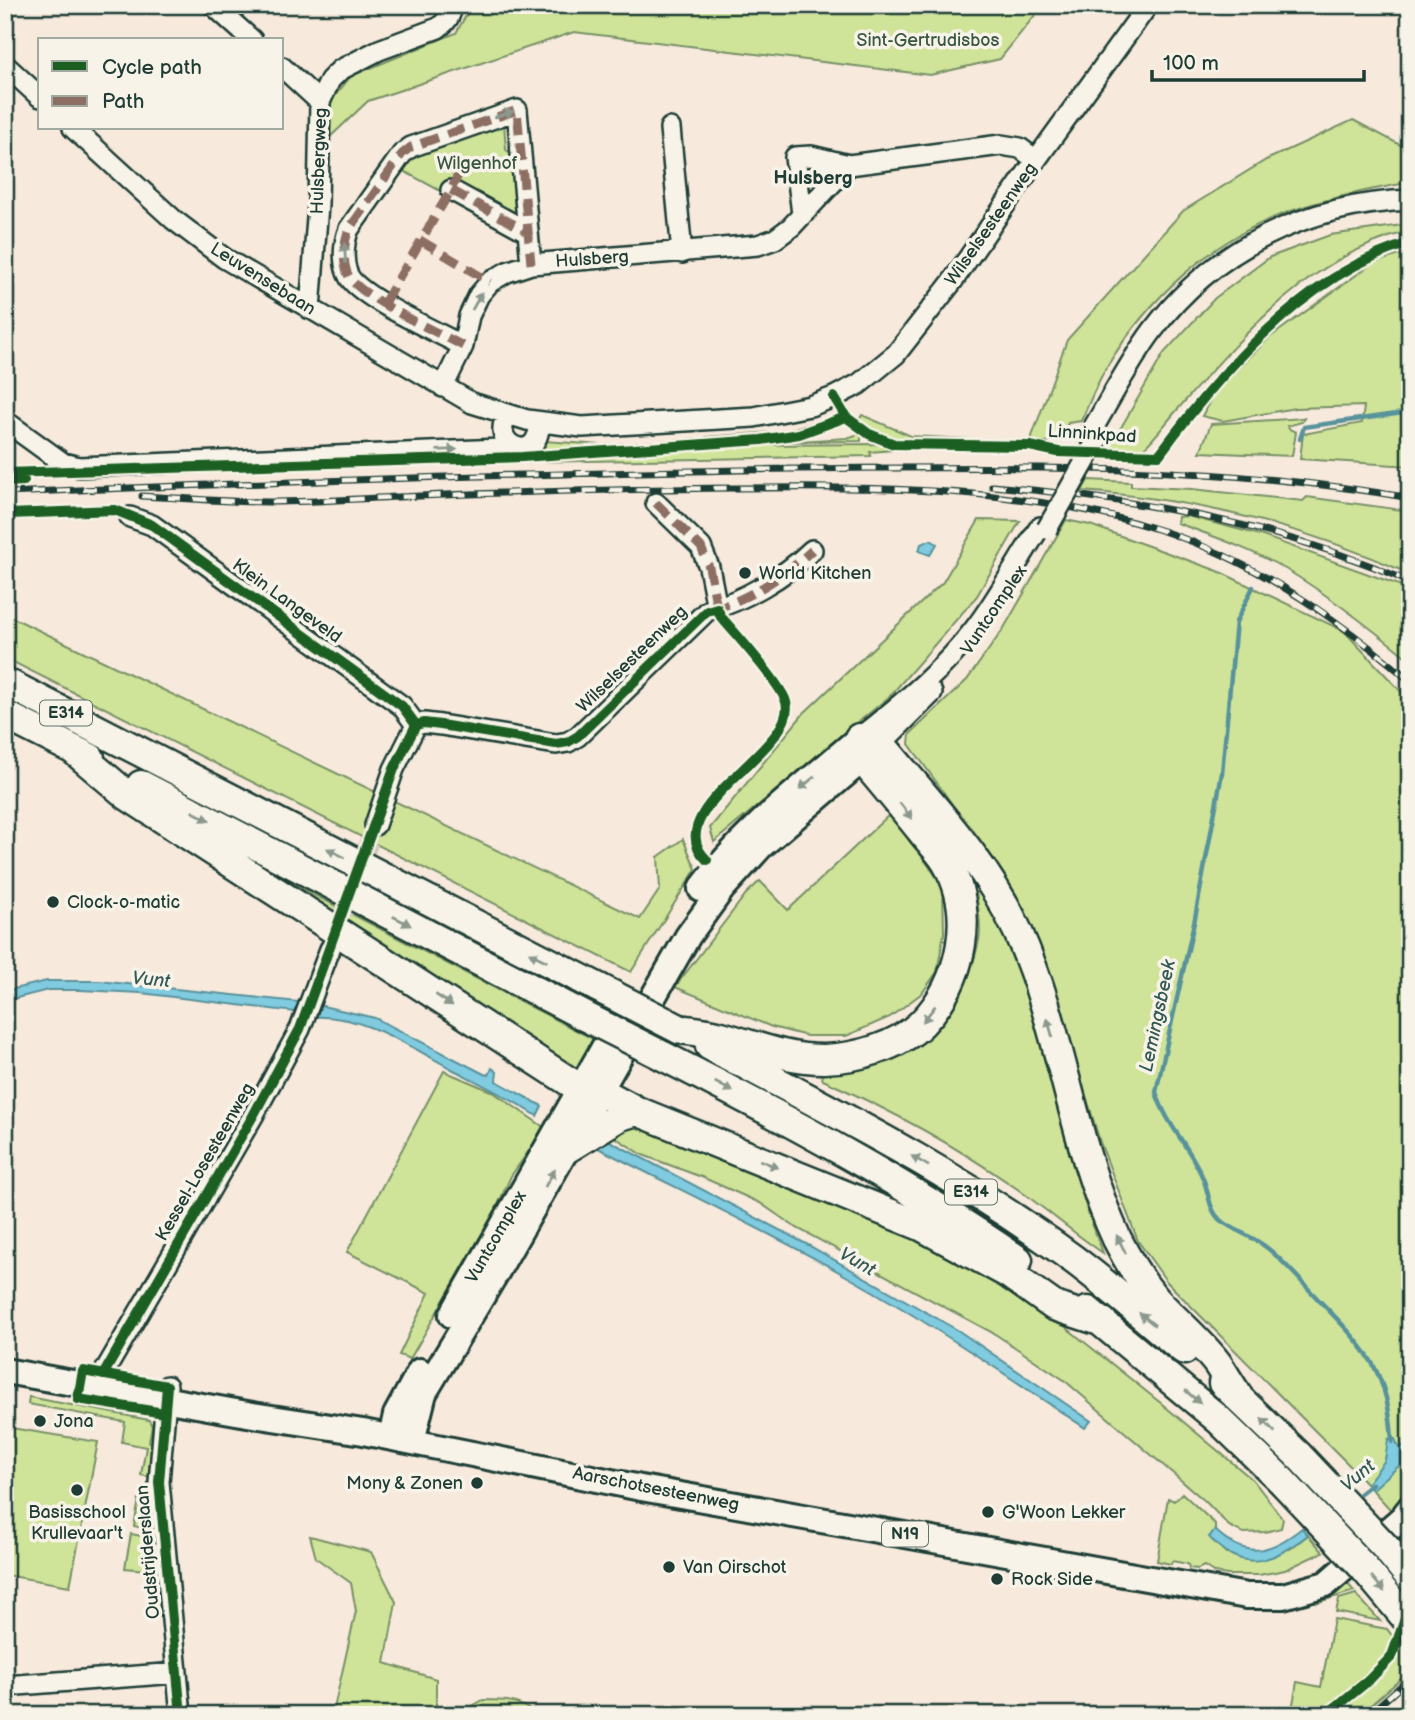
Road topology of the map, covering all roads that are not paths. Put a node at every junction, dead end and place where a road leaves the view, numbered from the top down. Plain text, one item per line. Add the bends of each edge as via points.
1 (213, 5) edge
2 (451, 5) edge
3 (1148, 5) edge
4 (250, 38) edge
5 (5, 65) edge
6 (284, 69) edge
7 (38, 95) edge
8 (320, 102) junction
9 (670, 128) dead end
10 (75, 130) edge
11 (1035, 160) junction
12 (849, 165) junction
13 (451, 190) dead end
14 (1410, 200) edge
15 (1410, 210) edge
16 (802, 214) junction
17 (528, 232) junction
18 (682, 253) junction
19 (531, 264) junction
20 (310, 309) junction
21 (463, 346) junction
22 (443, 387) junction
23 (472, 403) joint
24 (506, 415) junction
25 (5, 421) edge
26 (540, 422) junction
27 (1095, 435) junction
28 (509, 444) junction
29 (656, 503) dead end
30 (130, 517) dead end
31 (812, 550) dead end
32 (717, 608) junction
33 (5, 682) edge
34 (5, 715) edge
35 (416, 725) junction
36 (867, 747) junction
37 (75, 751) junction
38 (375, 825) tunnel mouth
39 (330, 949) tunnel mouth
40 (679, 1029) junction
41 (609, 1092) junction
42 (566, 1149) junction
43 (1103, 1322) junction
44 (5, 1371) edge
45 (99, 1388) junction
46 (167, 1393) junction
47 (1237, 1394) junction
48 (401, 1439) junction
49 (1410, 1506) edge
50 (1410, 1577) edge
51 (1410, 1623) edge
52 (177, 1674) junction
53 (5, 1686) edge
54 (181, 1715) edge

1 - 4 street
2 - 8 street, Hulsbergweg via 446,22 438,28 340,70
3 - 11 street, Wilselsesteenweg
5 - 7 street
6 - 8 street
8 - 20 street, Hulsbergweg
9 - 18 street
10 - 20 street, Leuvensebaan via 184,228 224,258
11 - 12 street via 1020,148 1001,145
11 - 26 street, Wilselsesteenweg via 924,319 896,354 859,384 810,406 754,416 604,427
12 - 16 street, Hulsberg
12 - 16 street via 795,157
13 - 17 street
14 - 27 street, Vuntcomplex via 1341,208 1297,222 1255,240 1207,274 1153,330
15 - 27 street, Vuntcomplex via 1373,212 1305,229 1265,246 1228,270 1167,328
16 - 18 street, Hulsberg via 775,239 758,245
17 - 19 street
21 -> 17 street via 351,280 345,262 349,229 411,147 517,110
18 - 19 street, Hulsberg
21 -> 19 street, Hulsberg via 479,295 490,282
20 - 22 street, Leuvensebaan
21 - 22 street, Hulsberg
22 - 23 street, Leuvensebaan
23 - 24 street, Wilselsesteenweg
24 - 26 street, Wilselsesteenweg
24 - 28 street via 502,427
25 -> 28 street via 73,466 500,449
26 - 28 street via 537,438 529,446
27 - 36 street, Vuntcomplex, bridge via 995,615 932,693
29 - 32 street via 701,547
30 - 35 street, Klein Langeveld via 152,525 272,611 402,706
31 - 32 street, Wilselsesteenweg via 781,575
32 - 35 street, Wilselsesteenweg via 707,611 568,742
40 -> 33 highway, E314, bridge
34 - 37 highway, E314
35 - 38 street via 394,769
36 -> 40 highway via 947,863 959,894 964,932 944,995 921,1024 897,1040 866,1053 825,1059 779,1055 718,1034
36 - 41 main road, Vuntcomplex via 722,889 688,936
36 -> 41 main road, Vuntcomplex via 765,819 720,864 684,912 609,1039
47 -> 36 highway via 1216,1361 1155,1299 1118,1240 1099,1193 1032,968 998,894 968,848
37 -> 41 highway via 128,796 571,1083
37 -> 43 highway, E314, bridge via 762,1107 986,1238
39 - 45 street, Kessel-Losesteenweg via 300,1029
47 -> 40 highway, E314 via 1072,1259 985,1200
41 - 42 main road, Vuntcomplex
41 - 42 highway via 620,1116
41 -> 43 highway via 921,1226 998,1268 1054,1306
41 - 48 main road, Vuntcomplex via 405,1397 396,1415
48 -> 42 main road, Vuntcomplex
43 -> 51 highway, E314, bridge via 1218,1419 1281,1480
44 - 45 main road, Aarschotsesteenweg / N19
45 - 46 main road, Aarschotsesteenweg / N19
46 - 48 main road, Aarschotsesteenweg / N19
46 - 52 street, Oudstrijderslaan via 159,1482
50 -> 47 highway, E314, bridge
48 - 49 main road, Aarschotsesteenweg / N19 via 641,1488 1247,1596 1283,1596 1308,1588 1319,1572 1394,1510
52 - 53 street
52 - 54 street, Oudstrijderslaan

